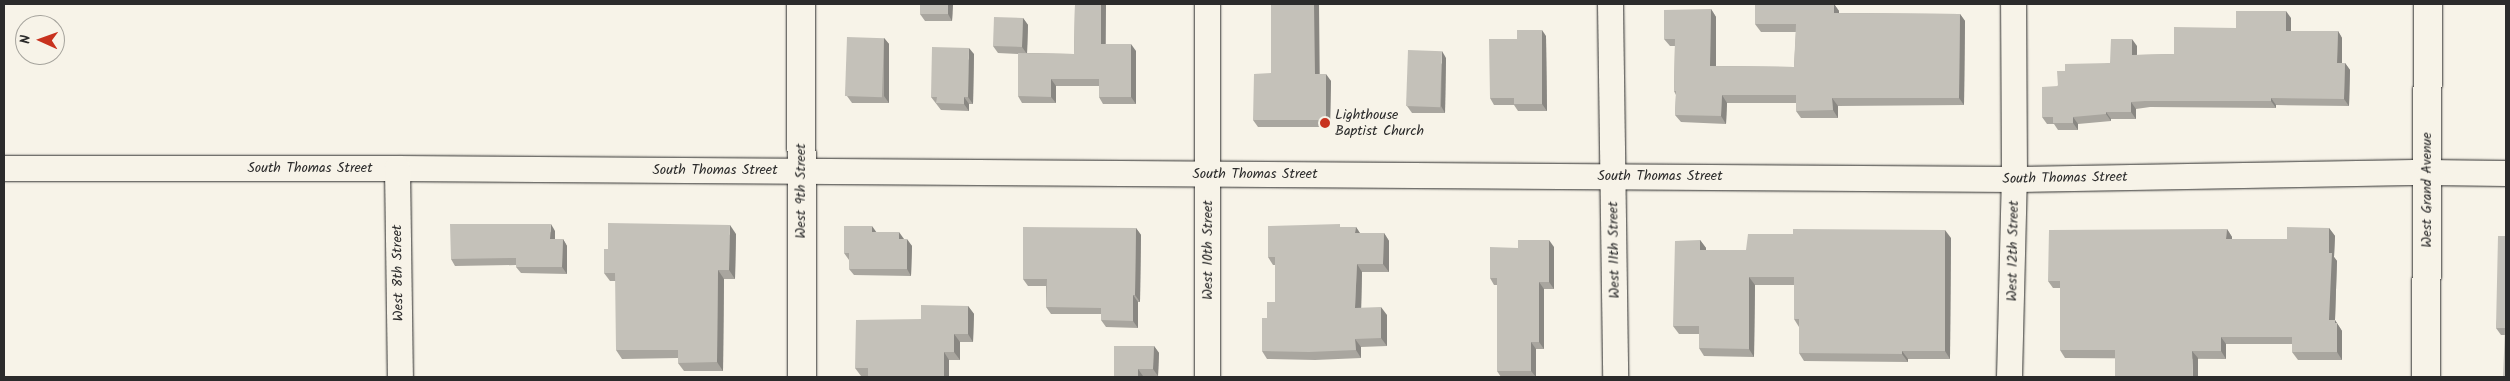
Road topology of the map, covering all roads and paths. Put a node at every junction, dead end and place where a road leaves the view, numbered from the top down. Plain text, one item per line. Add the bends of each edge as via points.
1 (801, 4) edge
2 (1207, 4) edge
3 (1610, 4) edge
4 (2013, 4) edge
5 (2428, 4) edge
6 (4, 168) edge
7 (397, 168) junction
8 (801, 171) junction
9 (2427, 172) junction
10 (2506, 173) edge
11 (1208, 174) junction
12 (1613, 175) junction
13 (2014, 179) junction
14 (400, 377) edge
15 (802, 377) edge
16 (1207, 377) edge
17 (1615, 377) edge
18 (2009, 377) edge
19 (2426, 377) edge

1 - 8 street, West 9th Street
2 - 11 street, West 10th Street
3 - 12 street, West 11th Street
4 - 13 street, West 12th Street
5 - 9 street, West Grand Avenue
6 - 7 street, South Thomas Street
7 - 8 street, South Thomas Street
7 - 14 street, West 8th Street
8 - 11 street, South Thomas Street
8 - 15 street, West 9th Street
9 - 10 street, South Thomas Street
9 - 13 street, South Thomas Street
9 - 19 street, West Grand Avenue
11 - 12 street, South Thomas Street
11 - 16 street, West 10th Street
12 - 13 street, South Thomas Street
12 - 17 street, West 11th Street
13 - 18 street, West 12th Street

